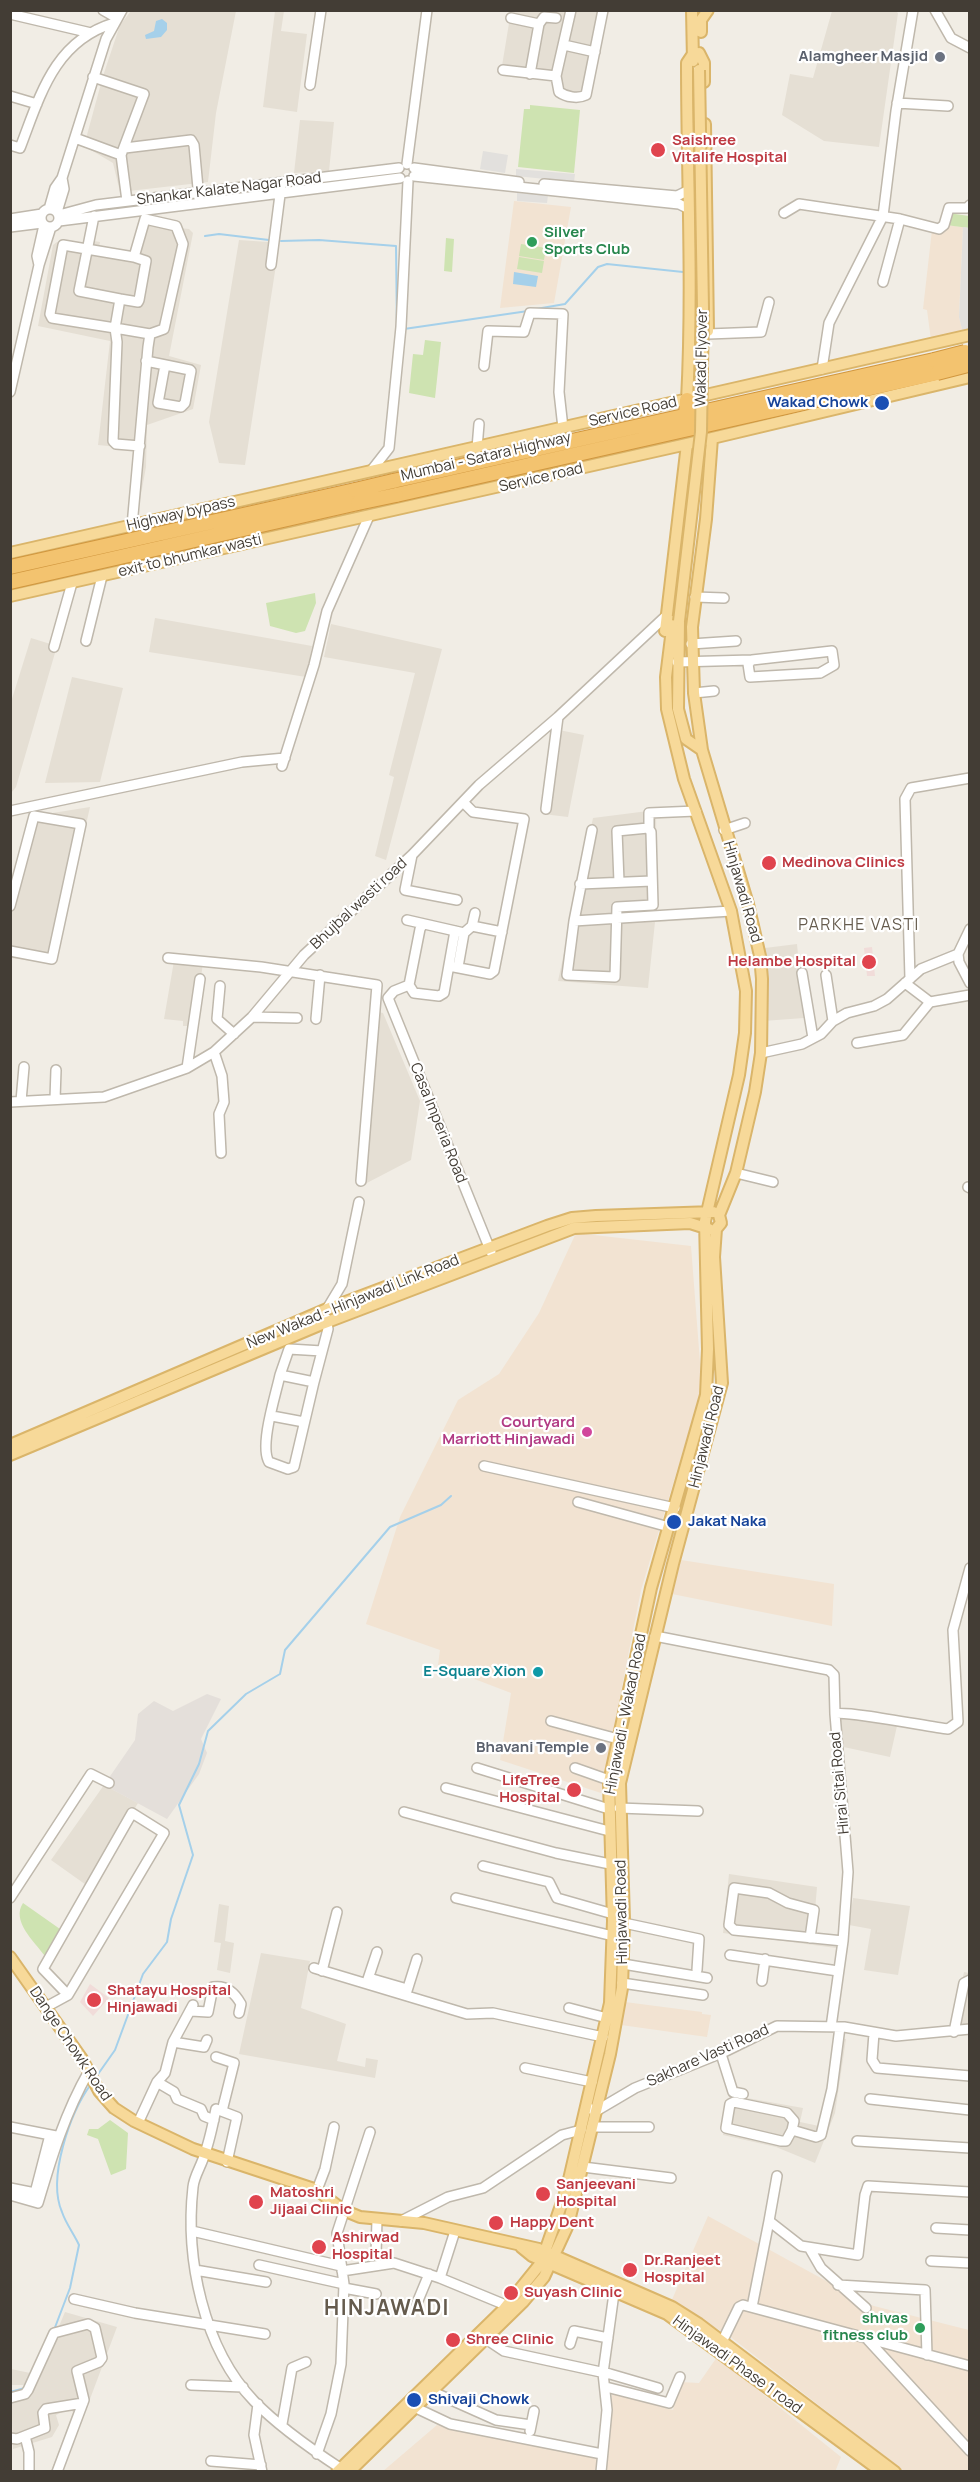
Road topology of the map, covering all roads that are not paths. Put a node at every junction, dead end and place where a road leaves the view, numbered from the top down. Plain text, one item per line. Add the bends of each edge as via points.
1 (103, 10) edge
2 (321, 10) edge
3 (428, 10) edge
4 (603, 10) edge
5 (692, 10) edge
6 (708, 10) edge
7 (913, 10) edge
8 (936, 11) edge
9 (10, 14) edge
10 (557, 14) edge
11 (570, 16) edge
12 (118, 17) edge
13 (511, 18) dead end
14 (539, 24) junction
15 (91, 33) junction
16 (564, 45) junction
17 (969, 48) edge
18 (595, 51) junction
19 (696, 53) junction
20 (503, 70) dead end
21 (530, 74) junction
22 (556, 76) junction
23 (93, 77) junction
24 (310, 85) dead end
25 (10, 96) edge
26 (897, 103) junction
27 (36, 104) junction
28 (948, 106) dead end
29 (75, 138) junction
30 (10, 145) edge
31 (123, 152) junction
32 (407, 173) junction
33 (281, 187) junction
34 (687, 191) junction
35 (588, 192) junction
36 (199, 198) junction
37 (127, 201) junction
38 (969, 205) edge
39 (687, 208) junction
40 (784, 213) dead end
41 (94, 216) junction
42 (883, 216) junction
43 (51, 218) junction
44 (10, 219) edge
45 (900, 219) junction
46 (10, 227) edge
47 (87, 248) junction
48 (134, 257) junction
49 (271, 265) dead end
50 (883, 282) dead end
51 (120, 299) junction
52 (769, 302) dead end
53 (709, 305) junction
54 (691, 306) junction
55 (115, 328) junction
56 (150, 334) junction
57 (708, 334) junction
58 (969, 335) edge
59 (954, 339) junction
60 (943, 341) junction
61 (146, 361) junction
62 (165, 365) junction
63 (967, 365) edge
64 (484, 366) dead end
65 (935, 366) junction
66 (822, 369) junction
67 (951, 381) junction
68 (10, 392) edge
69 (710, 394) junction
70 (687, 400) junction
71 (686, 415) junction
72 (479, 424) dead end
73 (563, 428) junction
74 (712, 438) junction
75 (687, 444) junction
76 (140, 446) junction
77 (477, 448) junction
78 (668, 449) junction
79 (684, 469) junction
80 (369, 473) junction
81 (395, 488) junction
82 (355, 490) junction
83 (369, 516) junction
84 (132, 526) junction
85 (10, 553) edge
86 (10, 567) edge
87 (102, 576) junction
88 (10, 582) edge
89 (72, 583) junction
90 (10, 596) edge
91 (695, 597) junction
92 (724, 598) dead end
93 (673, 619) junction
94 (86, 641) dead end
95 (736, 641) dead end
96 (691, 644) junction
97 (54, 647) dead end
98 (668, 652) joint
99 (752, 660) junction
100 (677, 662) junction
101 (691, 663) junction
102 (714, 691) dead end
103 (694, 693) junction
104 (558, 717) junction
105 (702, 750) junction
106 (969, 778) edge
107 (57, 802) junction
108 (464, 802) junction
109 (546, 809) dead end
110 (10, 811) edge
111 (696, 811) junction
112 (56, 820) junction
113 (745, 823) dead end
114 (649, 829) junction
115 (592, 830) dead end
116 (724, 830) junction
117 (412, 855) junction
118 (652, 881) junction
119 (619, 882) junction
120 (580, 884) junction
121 (457, 900) dead end
122 (10, 906) edge
123 (731, 911) junction
124 (475, 913) dead end
125 (617, 919) junction
126 (407, 920) dead end
127 (574, 921) junction
128 (423, 924) junction
129 (472, 926) junction
130 (969, 929) edge
131 (460, 932) junction
132 (502, 933) junction
133 (10, 951) edge
134 (958, 954) junction
135 (168, 958) dead end
136 (453, 966) junction
137 (290, 972) junction
138 (802, 973) dead end
139 (320, 975) junction
140 (826, 975) dead end
141 (200, 979) dead end
142 (908, 981) junction
143 (969, 983) edge
144 (409, 985) junction
145 (220, 986) dead end
146 (762, 990) junction
147 (746, 991) junction
148 (969, 995) edge
149 (376, 998) junction
150 (388, 999) junction
151 (930, 1002) junction
152 (252, 1017) junction
153 (297, 1018) dead end
154 (316, 1019) dead end
155 (833, 1021) junction
156 (234, 1034) junction
157 (813, 1038) junction
158 (857, 1042) dead end
159 (214, 1052) junction
160 (761, 1053) junction
161 (24, 1066) dead end
162 (187, 1068) junction
163 (56, 1070) dead end
164 (55, 1099) junction
165 (21, 1101) junction
166 (10, 1102) edge
167 (221, 1153) dead end
168 (736, 1173) junction
169 (361, 1181) dead end
170 (773, 1182) dead end
171 (359, 1202) dead end
172 (708, 1213) junction
173 (719, 1215) junction
174 (711, 1228) junction
175 (491, 1252) junction
176 (324, 1316) junction
177 (322, 1351) junction
178 (280, 1375) junction
179 (314, 1382) junction
180 (165, 1384) junction
181 (272, 1416) junction
182 (304, 1422) junction
183 (10, 1445) edge
184 (10, 1455) edge
185 (484, 1466) dead end
186 (579, 1502) dead end
187 (675, 1508) junction
188 (669, 1527) junction
189 (969, 1568) edge
190 (655, 1636) junction
191 (835, 1714) junction
192 (551, 1721) dead end
193 (618, 1739) junction
194 (477, 1768) dead end
195 (574, 1768) dead end
196 (609, 1780) junction
197 (109, 1783) dead end
198 (446, 1788) dead end
199 (614, 1809) junction
200 (698, 1811) dead end
201 (404, 1812) dead end
202 (609, 1830) junction
203 (610, 1864) junction
204 (483, 1866) dead end
205 (10, 1898) edge
206 (456, 1898) dead end
207 (337, 1912) dead end
208 (613, 1914) junction
209 (624, 1923) junction
210 (613, 1936) junction
211 (810, 1938) junction
212 (843, 1941) junction
213 (377, 1952) dead end
214 (730, 1955) dead end
215 (11, 1959) edge
216 (417, 1959) dead end
217 (765, 1959) junction
218 (623, 1967) junction
219 (697, 1970) dead end
220 (838, 1971) junction
221 (707, 1978) dead end
222 (969, 1980) edge
223 (368, 1981) junction
224 (691, 1981) dead end
225 (762, 1981) dead end
226 (622, 1983) junction
227 (408, 1992) junction
228 (68, 1995) junction
229 (703, 1995) dead end
230 (46, 2007) junction
231 (569, 2008) dead end
232 (239, 2013) dead end
233 (607, 2018) junction
234 (835, 2027) junction
235 (969, 2029) edge
236 (954, 2032) junction
237 (874, 2033) junction
238 (603, 2037) junction
239 (207, 2040) dead end
240 (173, 2042) junction
241 (721, 2054) junction
242 (216, 2057) dead end
243 (525, 2068) dead end
244 (88, 2070) junction
245 (969, 2076) edge
246 (157, 2082) junction
247 (592, 2082) junction
248 (743, 2094) dead end
249 (870, 2099) dead end
250 (591, 2109) junction
251 (969, 2110) edge
252 (222, 2111) junction
253 (214, 2120) junction
254 (138, 2122) junction
255 (10, 2125) edge
256 (334, 2127) dead end
257 (649, 2127) dead end
258 (587, 2128) junction
259 (792, 2130) junction
260 (370, 2132) dead end
261 (54, 2134) junction
262 (857, 2141) dead end
263 (969, 2148) edge
264 (205, 2154) junction
265 (227, 2162) junction
266 (583, 2167) junction
267 (777, 2176) dead end
268 (671, 2178) dead end
269 (10, 2188) edge
270 (317, 2190) junction
271 (969, 2192) edge
272 (10, 2195) edge
273 (343, 2210) junction
274 (378, 2219) junction
275 (769, 2221) junction
276 (401, 2222) junction
277 (936, 2228) dead end
278 (969, 2230) edge
279 (192, 2231) junction
280 (455, 2231) junction
281 (810, 2249) junction
282 (376, 2255) dead end
283 (548, 2258) junction
284 (931, 2261) dead end
285 (969, 2263) edge
286 (259, 2265) dead end
287 (342, 2268) junction
288 (195, 2270) junction
289 (429, 2274) junction
290 (440, 2278) junction
291 (266, 2282) dead end
292 (838, 2285) junction
293 (344, 2286) junction
294 (615, 2286) junction
295 (376, 2294) dead end
296 (75, 2299) dead end
297 (417, 2303) dead end
298 (508, 2306) junction
299 (752, 2307) junction
300 (866, 2308) dead end
301 (208, 2326) junction
302 (265, 2334) dead end
303 (486, 2338) junction
304 (608, 2338) junction
305 (867, 2339) junction
306 (570, 2344) dead end
307 (720, 2345) junction
308 (927, 2355) junction
309 (306, 2362) dead end
310 (969, 2366) edge
311 (603, 2373) junction
312 (680, 2377) dead end
313 (191, 2385) dead end
314 (243, 2387) junction
315 (606, 2387) junction
316 (658, 2388) dead end
317 (431, 2391) junction
318 (10, 2398) edge
319 (83, 2403) junction
320 (258, 2404) junction
321 (414, 2408) junction
322 (534, 2411) dead end
323 (282, 2424) junction
324 (531, 2425) junction
325 (25, 2436) junction
326 (10, 2438) edge
327 (528, 2440) junction
328 (969, 2451) edge
329 (317, 2454) junction
330 (603, 2454) junction
331 (211, 2461) dead end
332 (261, 2468) edge
333 (342, 2470) edge
334 (29, 2472) edge
335 (57, 2472) edge
336 (601, 2472) edge
337 (882, 2472) edge
338 (895, 2472) edge

1 - 12 street
2 - 24 street
3 - 32 street
4 - 18 street
5 - 19 main road
6 - 19 main road via 701,20
7 - 26 street
8 - 17 street via 951,38
9 - 15 street
10 - 11 street
10 - 14 street via 544,17
11 - 16 street
12 - 15 street
12 - 23 street
13 - 14 street
14 - 21 street
15 - 27 street via 49,72
16 - 18 street
16 - 22 street
18 - 22 street via 584,97 559,92
19 - 34 main road via 687,63
19 - 53 main road via 704,63
19 - 93 main road, Wakad Flyover, bridge via 700,288 697,390
20 - 21 street
21 - 22 street
23 - 29 street
23 - 31 street via 144,94
25 - 27 street
26 - 28 street
26 - 42 street
27 - 30 street via 20,148
29 - 31 street
29 - 43 street via 62,178 64,189
31 - 36 street via 191,140
31 - 37 street
32 - 33 street, Shankar Kalate Nagar Road
32 - 35 street, Shankar Kalate Nagar Road
32 - 80 street via 401,327 389,448
33 - 36 street, Shankar Kalate Nagar Road
33 - 49 street
34 - 35 street, Shankar Kalate Nagar Road via 677,196
34 - 39 main road
35 - 39 street, Shankar Kalate Nagar Road
36 - 37 street, Shankar Kalate Nagar Road
36 - 41 street, Shankar Kalate Nagar Road
37 - 43 street, Shankar Kalate Nagar Road
38 - 45 street via 965,209 949,208 939,229
39 - 54 main road
40 - 42 street via 799,204
41 - 43 street, Shankar Kalate Nagar Road
41 - 47 street
42 - 45 street
42 - 66 street via 829,322
43 - 44 street, Shankar Kalate Nagar Road
43 - 46 street, Shankar Kalate Nagar Road
43 - 68 street
45 - 50 street
47 - 48 street
47 - 51 street via 79,291
47 - 55 street via 62,246 50,316
48 - 51 street via 146,261 139,300
48 - 56 street via 144,219 173,224 179,229 183,244 164,329
51 - 55 street
52 - 57 street via 761,332
53 - 54 main road
53 - 57 main road
54 - 70 main road
55 - 56 street
55 - 76 street via 113,441
56 - 61 street
57 - 69 main road via 706,382
58 - 59 main road, Service Road
59 - 60 main road, Service Road
59 - 63 main road
60 - 66 main road, Service Road
60 - 67 main road
61 - 62 street
61 - 76 street
62 - 62 street via 158,403 181,407 192,372
63 - 65 highway, Mumbai - Satara Highway, bridge
63 - 67 main road, Service road
64 - 73 street via 488,331 524,333 530,313 563,314 559,387
65 - 71 highway, Mumbai - Satara Highway
65 - 81 highway, Mumbai - Satara Highway
66 - 69 main road, Service Road
67 - 74 main road, Service road
69 - 70 main road, Service Road
70 - 71 highway
70 - 73 main road, Service Road
71 - 81 highway, Mumbai - Satara Highway
72 - 77 street
73 - 77 main road, Service Road
74 - 75 main road, Service road
74 - 91 main road, Hinjawadi Road
75 - 78 main road, Service road
75 - 79 main road
76 - 84 street
77 - 80 main road, Service Road
78 - 79 main road
78 - 83 main road, Service road
79 - 93 main road
80 - 82 main road, Highway bypass
80 - 83 main road via 374,477 375,509
81 - 82 highway, Mumbai - Satara Highway, bridge
82 - 84 main road, Highway bypass
82 - 86 highway, Mumbai - Satara Highway
82 - 88 highway, Mumbai - Satara Highway
83 - 87 main road, exit to bhumkar wasti
83 - 107 street via 327,611 283,762 242,762
84 - 85 main road, Highway bypass
87 - 89 main road, exit to bhumkar wasti
87 - 94 street
89 - 90 main road, exit to bhumkar wasti
89 - 97 street
91 - 92 street
91 - 96 main road, Hinjawadi Road
93 - 98 main road, Wakad Flyover
93 - 100 main road, Wakad Flyover
93 - 104 street, Bhujbal wasti road
95 - 96 street
96 - 101 main road, Hinjawadi Road
98 - 111 main road, Hinjawadi Road via 667,709 676,752
99 - 99 street via 748,664 750,677 820,673 834,665 832,651
99 - 101 street
100 - 101 street
100 - 105 main road via 681,730 686,739
101 - 103 main road, Hinjawadi Road
102 - 103 street
103 - 105 main road, Hinjawadi Road
104 - 108 street, Bhujbal wasti road
104 - 109 street
105 - 116 main road, Hinjawadi Road
106 - 142 street via 911,788 905,799
107 - 110 street
107 - 112 street
108 - 117 street, Bhujbal wasti road
108 - 132 street via 473,812 524,819
111 - 114 street via 649,813
111 - 123 main road, Hinjawadi Road
112 - 122 street via 34,816
112 - 133 street via 81,824 52,959
113 - 116 street
114 - 118 street
114 - 119 street via 617,831
115 - 120 street
116 - 146 main road, Hinjawadi Road via 754,930 762,965
117 - 121 street via 405,890
117 - 137 street, Bhujbal wasti road
118 - 119 street
118 - 125 street via 653,905 617,907
119 - 120 street
120 - 127 street
123 - 125 street
123 - 147 main road, Hinjawadi Road
124 - 129 street
125 - 127 street
125 - 127 street via 616,974 612,979 567,975
126 - 128 street
128 - 131 street
128 - 144 street
129 - 131 street
129 - 132 street
130 - 134 street
131 - 136 street
132 - 136 street via 490,974
134 - 142 street via 921,969
134 - 143 street
135 - 137 street
136 - 144 street via 442,995 414,993
137 - 139 street
137 - 152 street, Bhujbal wasti road
138 - 157 street
139 - 149 street via 376,985
139 - 154 street
140 - 155 street
141 - 162 street
142 - 151 street
142 - 155 street via 881,1003
144 - 150 street via 394,991
145 - 156 street via 217,1019
146 - 147 main road
146 - 160 main road, Hinjawadi Road
147 - 172 main road, Hinjawadi Road via 739,1076
148 - 151 street
149 - 150 street
149 - 169 street
150 - 175 street, Casa Imperia Road
151 - 158 street via 903,1035
152 - 153 street
152 - 156 street, Bhujbal wasti road
155 - 157 street
156 - 159 street, Bhujbal wasti road
157 - 160 street
159 - 162 street, Bhujbal wasti road
159 - 167 street via 224,1093 219,1114
160 - 168 main road, Hinjawadi Road
161 - 165 street
162 - 164 street, Bhujbal wasti road via 104,1097
163 - 164 street
164 - 165 street, Bhujbal wasti road
165 - 166 street, Bhujbal wasti road
168 - 170 street
168 - 173 main road, Hinjawadi Road
171 - 176 street via 342,1284
172 - 173 main road
172 - 174 main road, Hinjawadi - Wakad Road via 705,1221
172 - 175 main road, New Wakad - Hinjawadi Link Road via 572,1218
173 - 174 main road, Hinjawadi Road via 721,1223
174 - 175 main road, New Wakad - Hinjawadi Link Road via 690,1223 574,1228
174 - 187 main road, Hinjawadi - Wakad Road via 704,1264 706,1395
174 - 190 main road, Hinjawadi Road via 722,1383
175 - 176 main road, New Wakad - Hinjawadi Link Road
176 - 177 street via 326,1336
176 - 180 main road, New Wakad - Hinjawadi Link Road
177 - 178 street via 289,1349
177 - 179 street
178 - 179 street
178 - 181 street
179 - 182 street
180 - 183 main road, New Wakad - Hinjawadi Link Road
180 - 184 main road, New Wakad - Hinjawadi Link Road
181 - 182 street
181 - 182 street via 267,1458 288,1469 294,1467
185 - 187 street
186 - 188 street
187 - 188 main road, Hinjawadi - Wakad Road
188 - 193 main road, Hinjawadi - Wakad Road via 651,1588
189 - 191 street, Hirai Sitai Road via 953,1630 958,1722 948,1729 845,1711
190 - 191 street via 829,1670 834,1675
190 - 199 main road, Hinjawadi Road
191 - 212 street, Hirai Sitai Road via 848,1872
192 - 193 street
193 - 196 main road, Hinjawadi - Wakad Road
194 - 199 street
195 - 196 street
196 - 199 main road, Hinjawadi - Wakad Road
197 - 205 street via 91,1773
198 - 202 street
199 - 200 street
199 - 202 main road, Hinjawadi - Wakad Road
199 - 209 main road, Hinjawadi Road
201 - 203 street
202 - 203 main road, Hinjawadi - Wakad Road
203 - 208 main road, Hinjawadi - Wakad Road
204 - 208 street via 549,1882 557,1898
206 - 210 street
207 - 223 street via 318,1969
208 - 210 main road, Hinjawadi - Wakad Road
209 - 218 main road, Hinjawadi Road
209 - 219 street via 699,1939
210 - 233 main road, Hinjawadi - Wakad Road
211 - 211 street via 734,1930 729,1925 734,1888 769,1893 814,1910
211 - 212 street
212 - 220 street, Hirai Sitai Road
213 - 223 street
214 - 217 street
215 - 230 main road, Dange Chowk Road
216 - 227 street
217 - 220 street
217 - 225 street
218 - 221 street
218 - 224 street
218 - 226 main road, Hinjawadi Road
220 - 234 street, Hirai Sitai Road
222 - 236 street via 964,1983
223 - 227 street
226 - 229 street
226 - 250 main road, Hinjawadi Road via 617,2023
227 - 238 street via 467,2014 493,2013
228 - 228 street via 164,1833 132,1813 43,1969
228 - 230 street
230 - 244 main road, Dange Chowk Road
231 - 233 street
232 - 240 street via 242,2004 237,1996 219,1986 213,1987 208,2012 192,2008
233 - 238 main road, Hinjawadi - Wakad Road
234 - 237 street, Sakhare Vasti Road
234 - 241 street, Sakhare Vasti Road via 777,2026
234 - 259 street, Hirai Sitai Road via 832,2089 821,2135
235 - 236 street, Sakhare Vasti Road
236 - 237 street, Sakhare Vasti Road via 896,2036
237 - 245 street via 872,2060 877,2068
238 - 247 main road, Hinjawadi - Wakad Road
239 - 240 street via 204,2047
240 - 246 street via 165,2073
241 - 248 street via 733,2092
241 - 250 street, Sakhare Vasti Road
242 - 252 street via 234,2063
243 - 247 street
244 - 254 main road, Dange Chowk Road via 114,2108
244 - 261 street
246 - 253 street via 174,2092 177,2099 201,2109 204,2116
246 - 254 street
247 - 250 main road, Hinjawadi - Wakad Road
249 - 251 street
250 - 258 main road, Hinjawadi - Wakad Road
252 - 253 street via 216,2109
252 - 265 street via 237,2117
253 - 264 street
254 - 264 main road, Dange Chowk Road
255 - 261 street
256 - 270 street
257 - 258 street
258 - 266 main road
258 - 276 street via 562,2135 483,2188 448,2197
258 - 283 main road, Hinjawadi - Wakad Road
259 - 259 street via 786,2141 781,2141 726,2128 730,2104 787,2113 794,2121
260 - 273 street
261 - 269 street via 35,2193
261 - 272 street via 38,2203
262 - 263 street
264 - 265 main road, Dange Chowk Road
264 - 279 street via 193,2185
265 - 270 main road, Dange Chowk Road
266 - 268 street
266 - 283 main road via 568,2225
267 - 275 street
270 - 273 main road, Dange Chowk Road
271 - 281 street via 868,2186 859,2255
273 - 274 main road, Dange Chowk Road
273 - 287 street via 337,2233
274 - 276 main road, Dange Chowk Road
274 - 282 street
275 - 281 street
275 - 299 street
276 - 280 main road, Dange Chowk Road
277 - 278 street
279 - 287 street
279 - 288 street
280 - 283 main road, Dange Chowk Road via 519,2245
280 - 290 street
281 - 292 street
283 - 294 main road, Hinjawadi Phase 1 road
283 - 298 main road
283 - 303 main road via 523,2302
284 - 285 street
286 - 293 street
287 - 289 street via 394,2263
287 - 293 street
288 - 291 street
288 - 301 street
289 - 290 street
289 - 297 street
290 - 298 street
292 - 300 street
292 - 308 street via 925,2290
293 - 295 street
293 - 329 street via 341,2364 331,2414
294 - 304 street
294 - 307 main road, Hinjawadi Phase 1 road via 672,2307
296 - 301 street
298 - 333 main road
299 - 305 street
299 - 307 street via 739,2307
301 - 302 street
301 - 314 street
303 - 311 street via 504,2351
303 - 317 main road
304 - 306 street via 574,2331
304 - 311 street
305 - 308 street
305 - 328 street
307 - 337 main road, Hinjawadi Phase 1 road
307 - 338 main road, Hinjawadi Phase 1 road
308 - 310 street
309 - 323 street via 292,2368
311 - 315 street
311 - 316 street
312 - 315 street via 669,2403
313 - 314 street
314 - 320 street
315 - 330 street
317 - 321 main road
317 - 324 street via 496,2420
318 - 319 street via 28,2390 54,2333 88,2324 95,2328 102,2352 99,2362 77,2371
319 - 325 street via 46,2409 45,2428
319 - 335 street
320 - 323 street
320 - 332 street via 254,2434
321 - 327 street via 450,2424
321 - 333 main road
322 - 324 street
323 - 329 street
324 - 327 street
325 - 326 street
325 - 334 street
327 - 330 street
329 - 333 street
330 - 336 street
331 - 332 street

